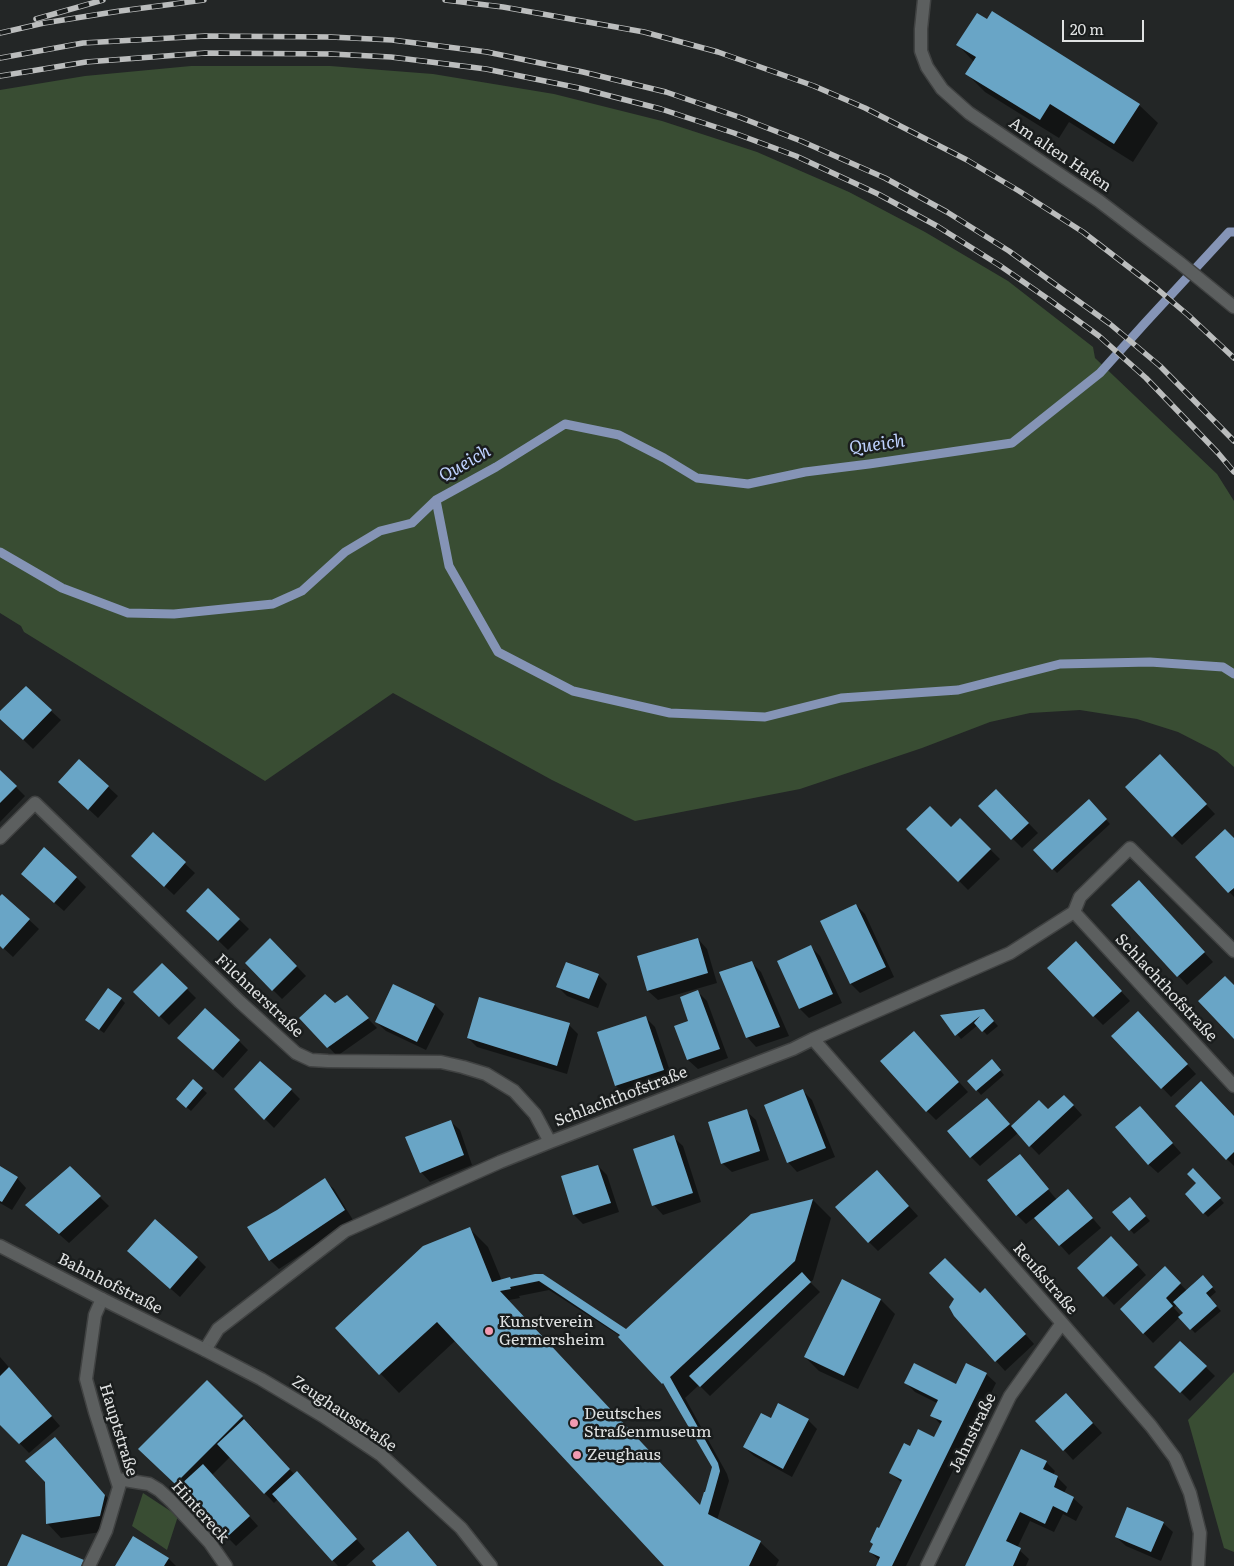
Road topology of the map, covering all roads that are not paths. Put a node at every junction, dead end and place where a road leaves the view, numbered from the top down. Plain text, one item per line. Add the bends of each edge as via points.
1 (924, 0) edge
2 (1234, 307) edge
3 (0, 838) edge
4 (1074, 912) junction
5 (1234, 951) edge
6 (813, 1039) junction
7 (1234, 1086) edge
8 (550, 1142) junction
9 (0, 1246) edge
10 (102, 1299) junction
11 (1062, 1324) junction
12 (205, 1350) junction
13 (118, 1479) junction
14 (89, 1566) edge
15 (226, 1566) edge
16 (491, 1566) edge
17 (927, 1566) edge
18 (1198, 1566) edge

1 - 2 street, Am alten Hafen via 922,51 927,67 942,89 969,113 1099,201
3 - 8 street, Filchnerstraße via 35,803 296,1053 311,1060 441,1062 486,1074 514,1091 535,1114
4 - 5 street, Schlachthofstraße via 1080,897 1130,848
4 - 6 street, Schlachthofstraße via 1010,953
4 - 7 street, Schlachthofstraße
6 - 8 street, Schlachthofstraße
6 - 11 street, Reußstraße
8 - 12 street, Schlachthofstraße via 345,1231 218,1329
9 - 10 street, Bahnhofstraße
10 - 12 street, Bahnhofstraße
10 - 13 street, Hauptstraße via 95,1315 86,1379
11 - 17 street, Jahnstraße via 1010,1396
11 - 18 street, Reußstraße via 1175,1458 1190,1493 1200,1533
12 - 16 street, Zeughausstraße via 261,1379 381,1455 462,1528
13 - 14 street, Hauptstraße via 119,1487 106,1531
13 - 15 street, Hintereck via 144,1482 159,1490 210,1543

